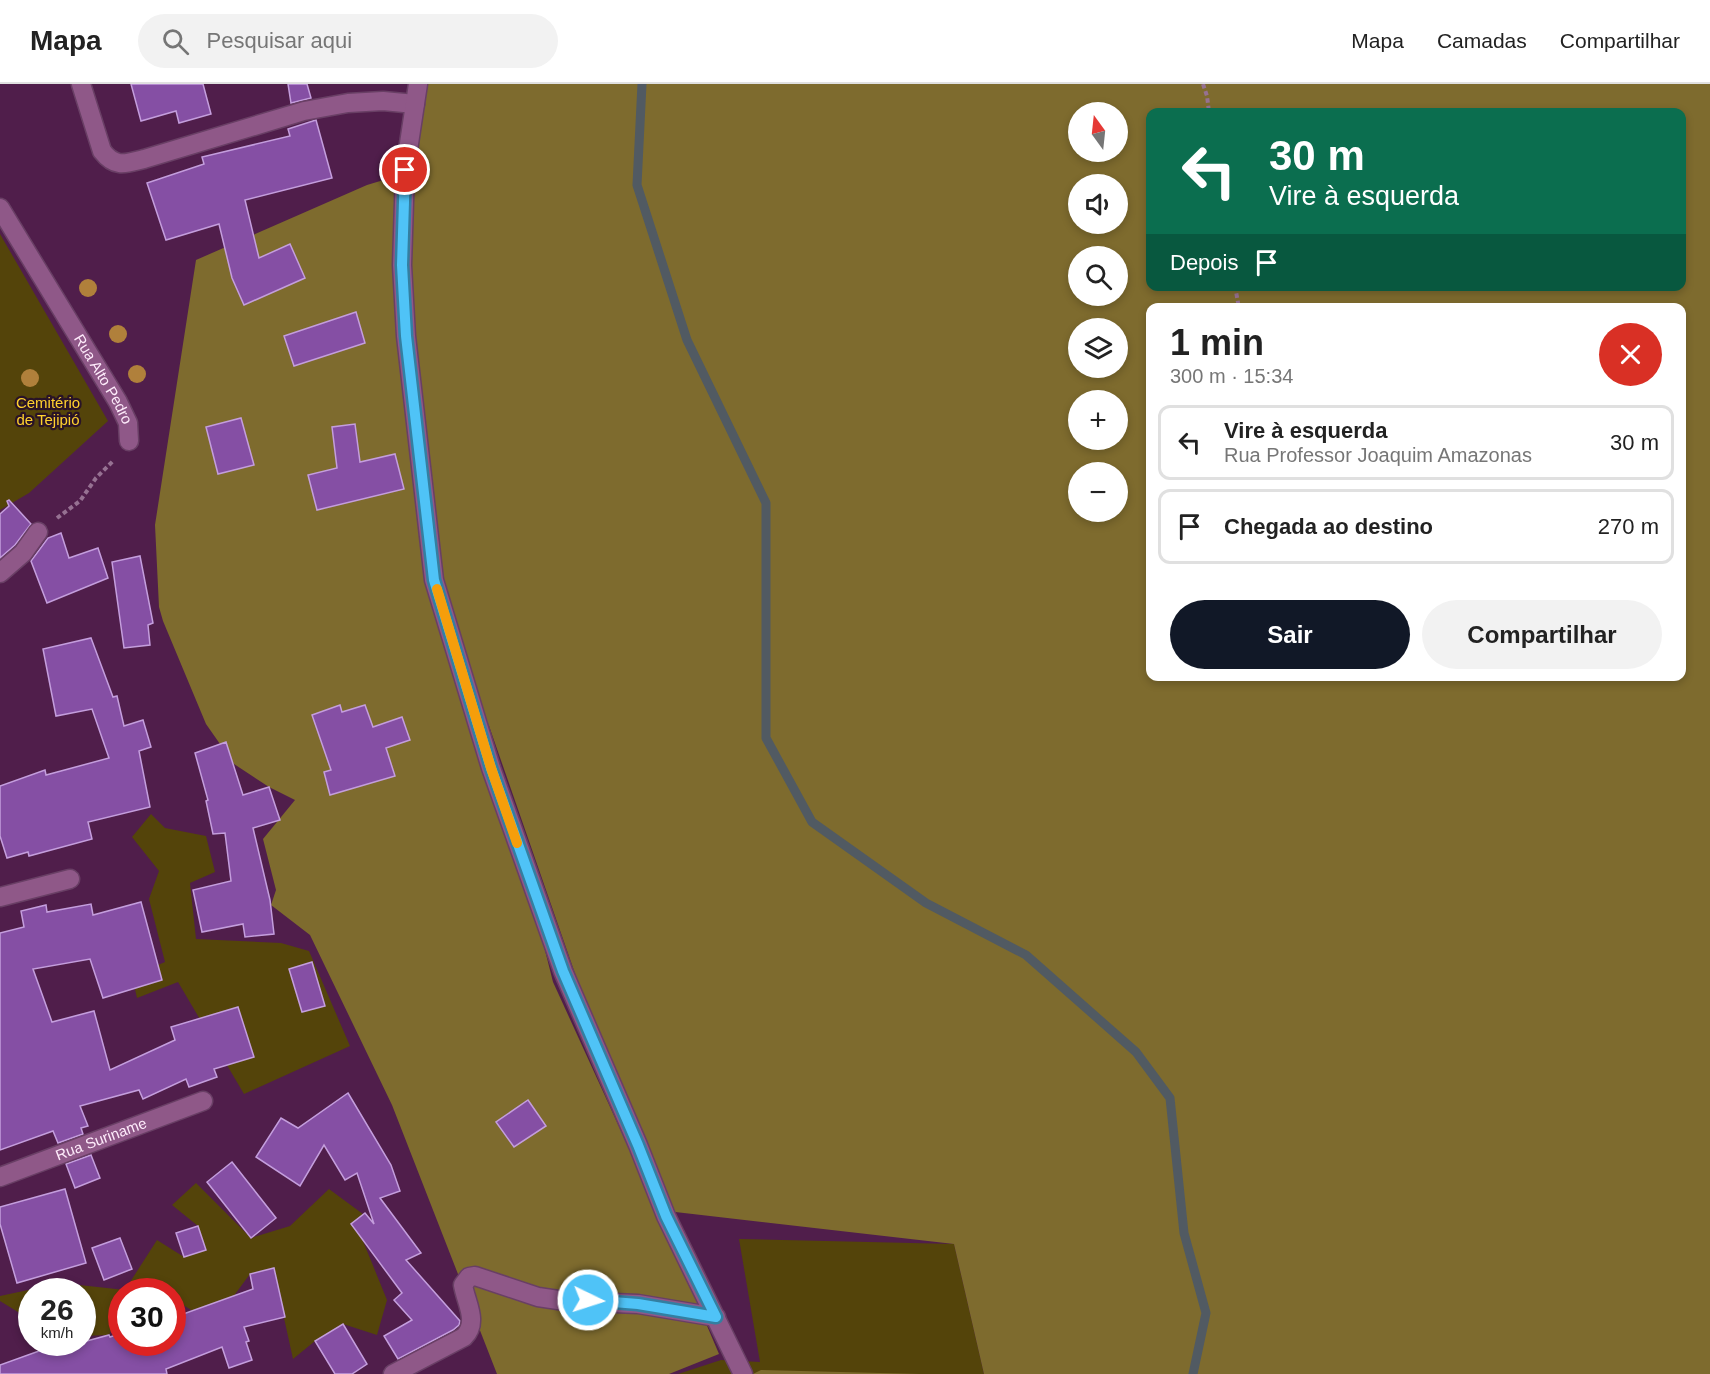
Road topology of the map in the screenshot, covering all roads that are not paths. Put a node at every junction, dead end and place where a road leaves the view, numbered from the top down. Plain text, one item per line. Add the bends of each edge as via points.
1 (81, 84) edge
2 (418, 84) edge
3 (415, 104) junction
4 (0, 208) edge
5 (129, 441) road end
6 (39, 532) road end
7 (0, 573) edge
8 (70, 879) dead end
9 (0, 897) edge
10 (203, 1101) dead end
11 (0, 1177) edge
12 (716, 1317) junction
13 (393, 1374) edge
14 (743, 1374) edge

1 - 3 street via 98,141 109,160 117,163 304,111 348,103
2 - 3 street
3 - 12 street via 405,170 402,265 406,336 434,580 491,768 563,971 666,1216
4 - 5 street, Rua Alto Pedro via 118,402 128,423
6 - 7 street
8 - 9 street
10 - 11 street, Rua Suriname
12 - 13 street via 638,1304 538,1297 469,1277 464,1285 472,1323 470,1331
12 - 14 street

